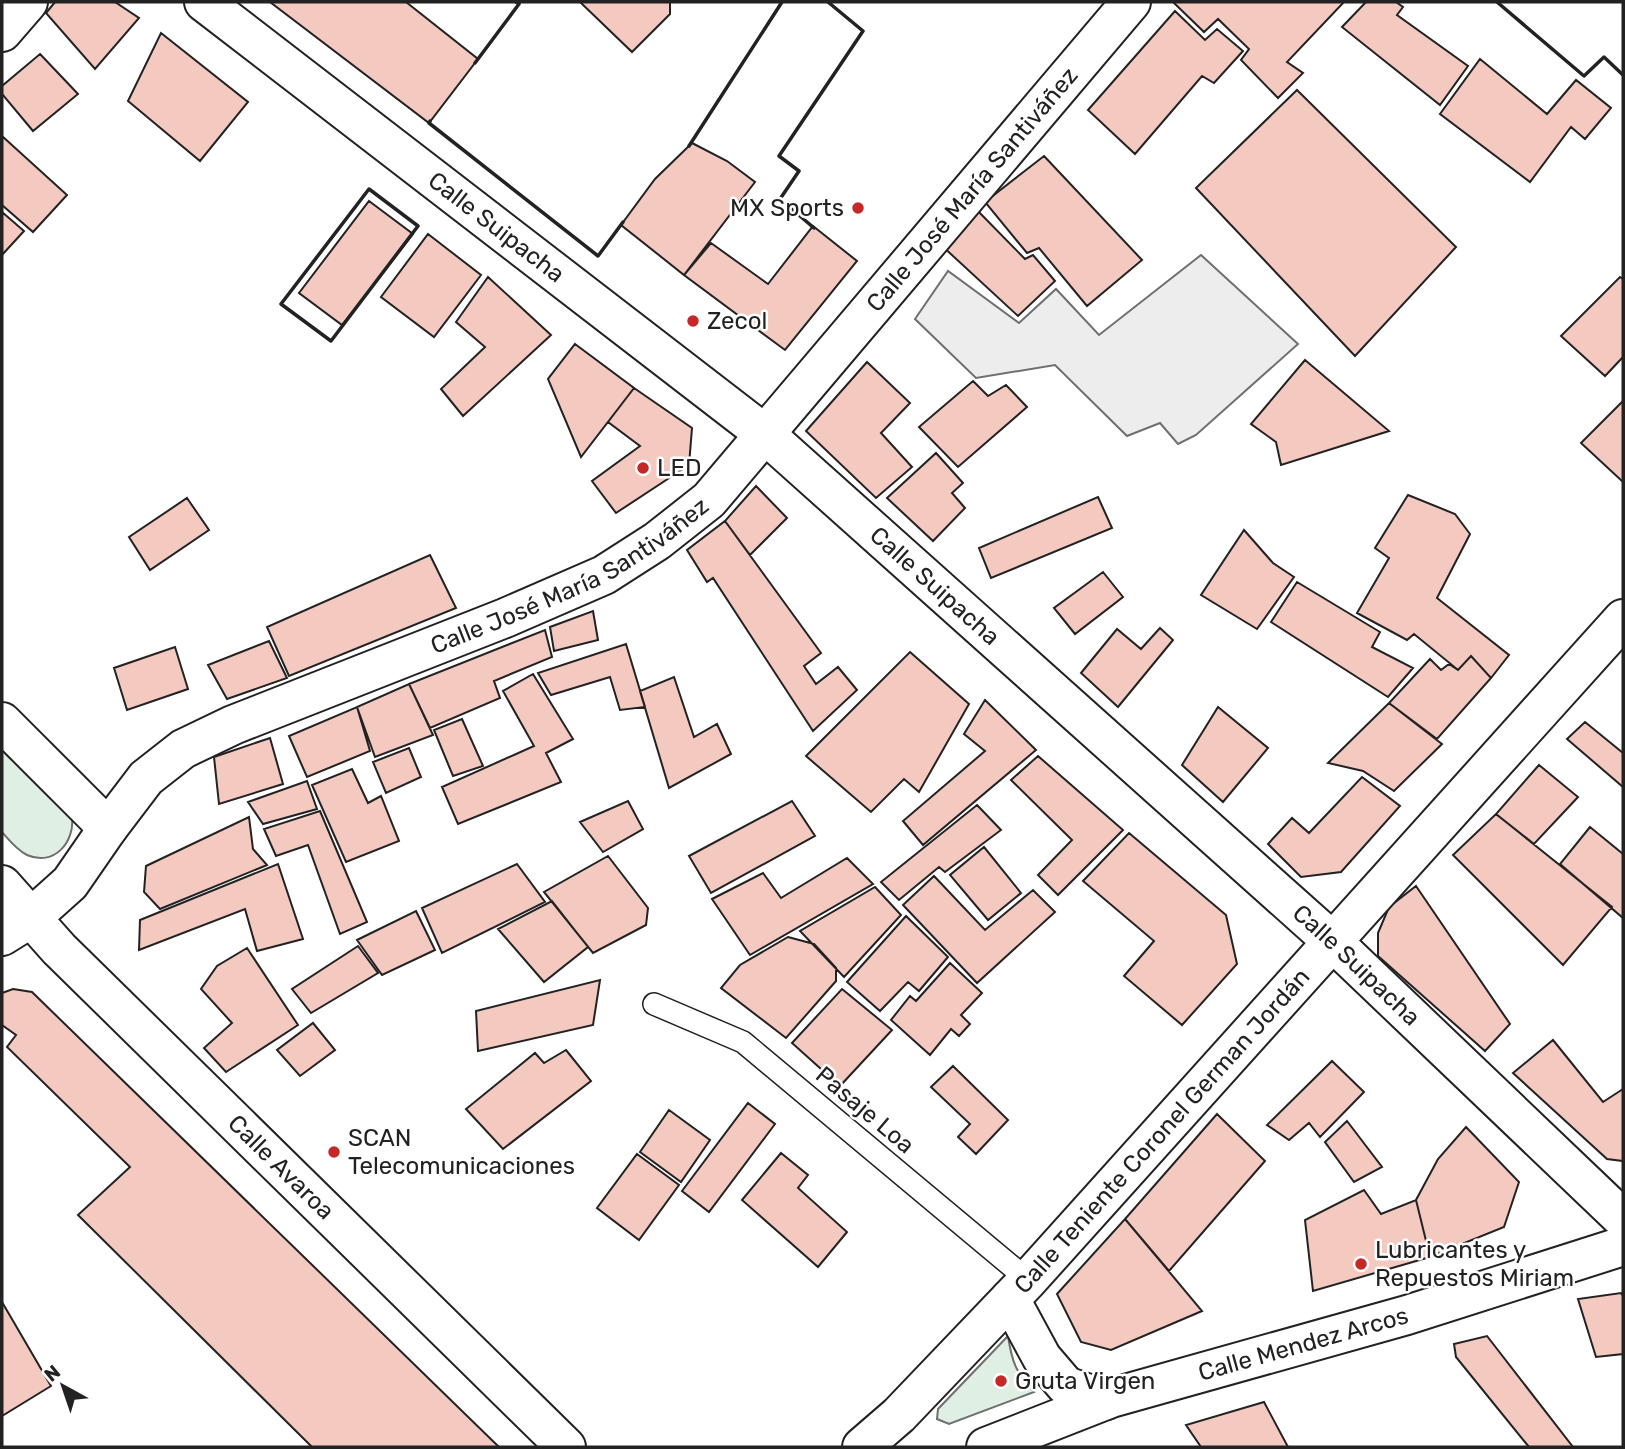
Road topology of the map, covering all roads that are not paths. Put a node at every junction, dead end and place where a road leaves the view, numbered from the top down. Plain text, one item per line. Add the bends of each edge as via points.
1 (28, 2) edge
2 (204, 2) edge
3 (1131, 2) edge
4 (2, 32) edge
5 (766, 435) junction
6 (1623, 619) edge
7 (2, 722) edge
8 (108, 828) junction
9 (2, 885) edge
10 (16, 927) edge
11 (1333, 942) junction
12 (654, 1004) dead end
13 (1623, 1219) edge
14 (1623, 1246) edge
15 (1019, 1290) junction
16 (1107, 1400) junction
17 (566, 1447) edge
18 (862, 1447) edge
19 (986, 1447) edge

1 - 4 street
2 - 5 street, Calle Suipacha
3 - 5 street, Calle José María Santiváñez
5 - 8 street, Calle José María Santiváñez via 709,500 604,575 183,748 146,778
5 - 11 street, Calle Suipacha
6 - 11 street, Calle Teniente Coronel German Jordán
7 - 8 street
8 - 10 street, Calle José María Santiváñez via 70,883
9 - 10 street, Calle Avaroa
10 - 17 street, Calle Avaroa via 59,949
11 - 13 street, Calle Suipacha
11 - 15 street, Calle Teniente Coronel German Jordán
12 - 15 lane, Pasaje Loa via 743,1042
14 - 16 street, Calle Mendez Arcos via 1407,1315
15 - 16 street via 1042,1358 1066,1386
15 - 18 street, Calle Teniente Coronel German Jordán via 899,1415
16 - 19 street, Calle Mendez Arcos

